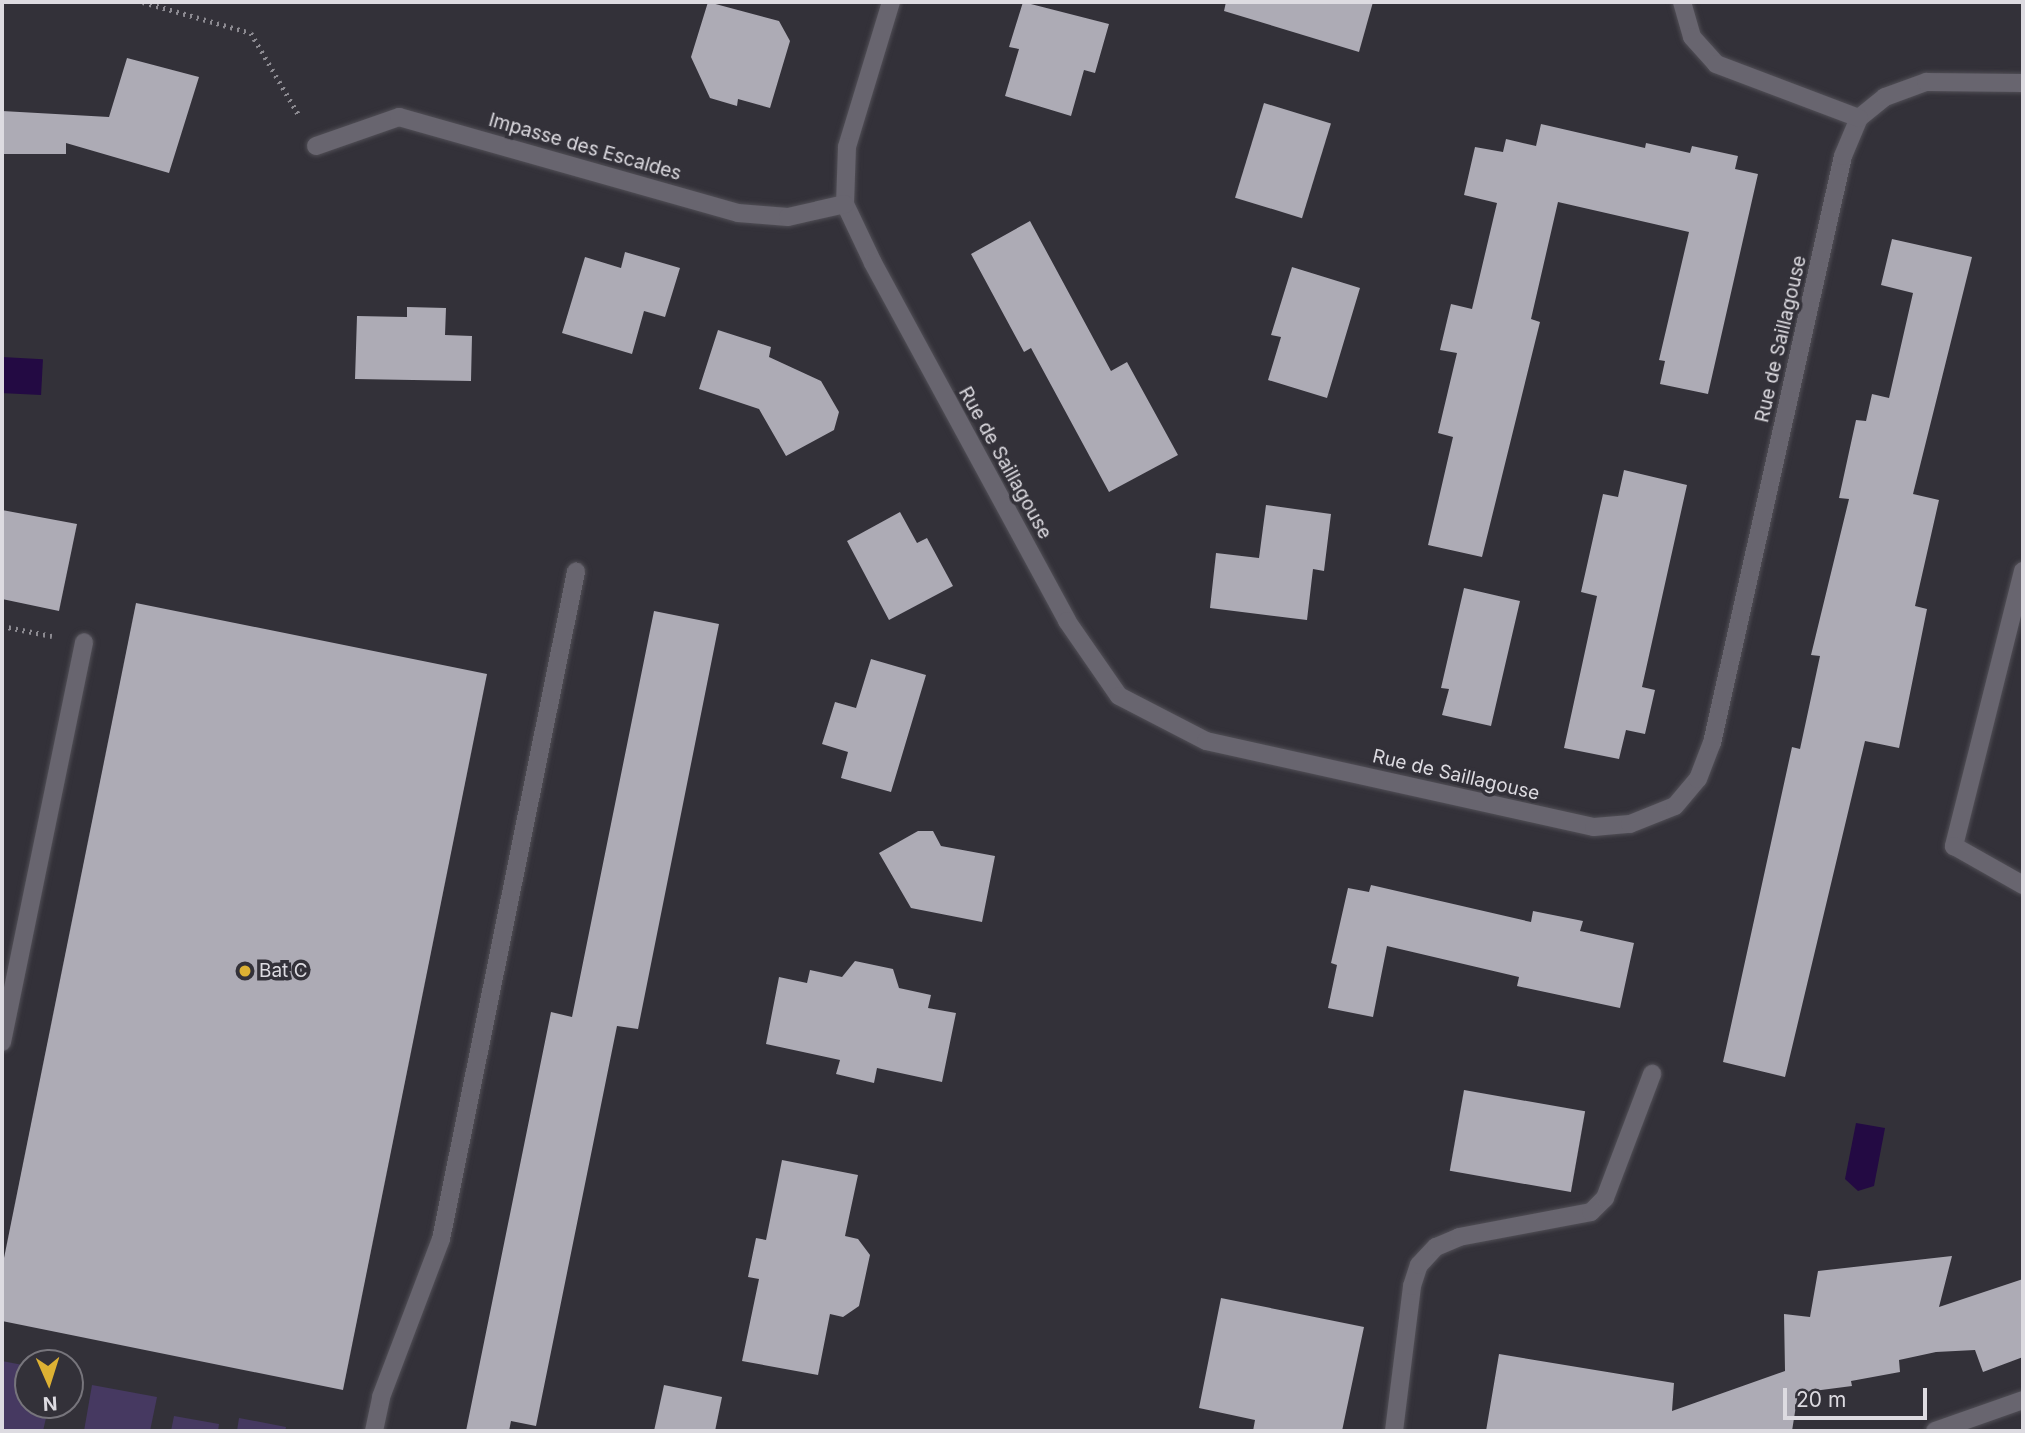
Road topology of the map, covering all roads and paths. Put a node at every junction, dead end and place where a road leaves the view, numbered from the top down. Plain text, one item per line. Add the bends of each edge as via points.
1 (143, 2) edge
2 (891, 2) edge
3 (1682, 2) edge
4 (2023, 83) edge
5 (1859, 118) junction
6 (316, 146) joint
7 (845, 204) junction
8 (2023, 571) edge
9 (576, 572) dead end
10 (2, 626) edge
11 (84, 642) joint
12 (2023, 885) edge
13 (2, 1042) edge
14 (1652, 1074) dead end
15 (2023, 1400) edge
16 (374, 1431) edge
17 (1394, 1431) edge
18 (1935, 1431) edge

1 - 6 path via 251,33
2 - 7 street, Rue de Saillagouse via 847,147
3 - 5 street via 1692,37 1716,64
4 - 5 street, Rue de Saillagouse via 1926,82 1885,97
5 - 7 street, Rue de Saillagouse via 1843,156 1712,743 1698,779 1675,806 1630,824 1594,827 1206,741 1119,696 1067,621
6 - 7 street, Impasse des Escaldes via 399,117 738,212 788,217
8 - 12 street via 1954,846
9 - 16 street via 440,1239 381,1397
10 - 11 path
11 - 13 street
14 - 17 street via 1605,1198 1591,1212 1459,1237 1436,1247 1419,1265 1412,1286
15 - 18 street

